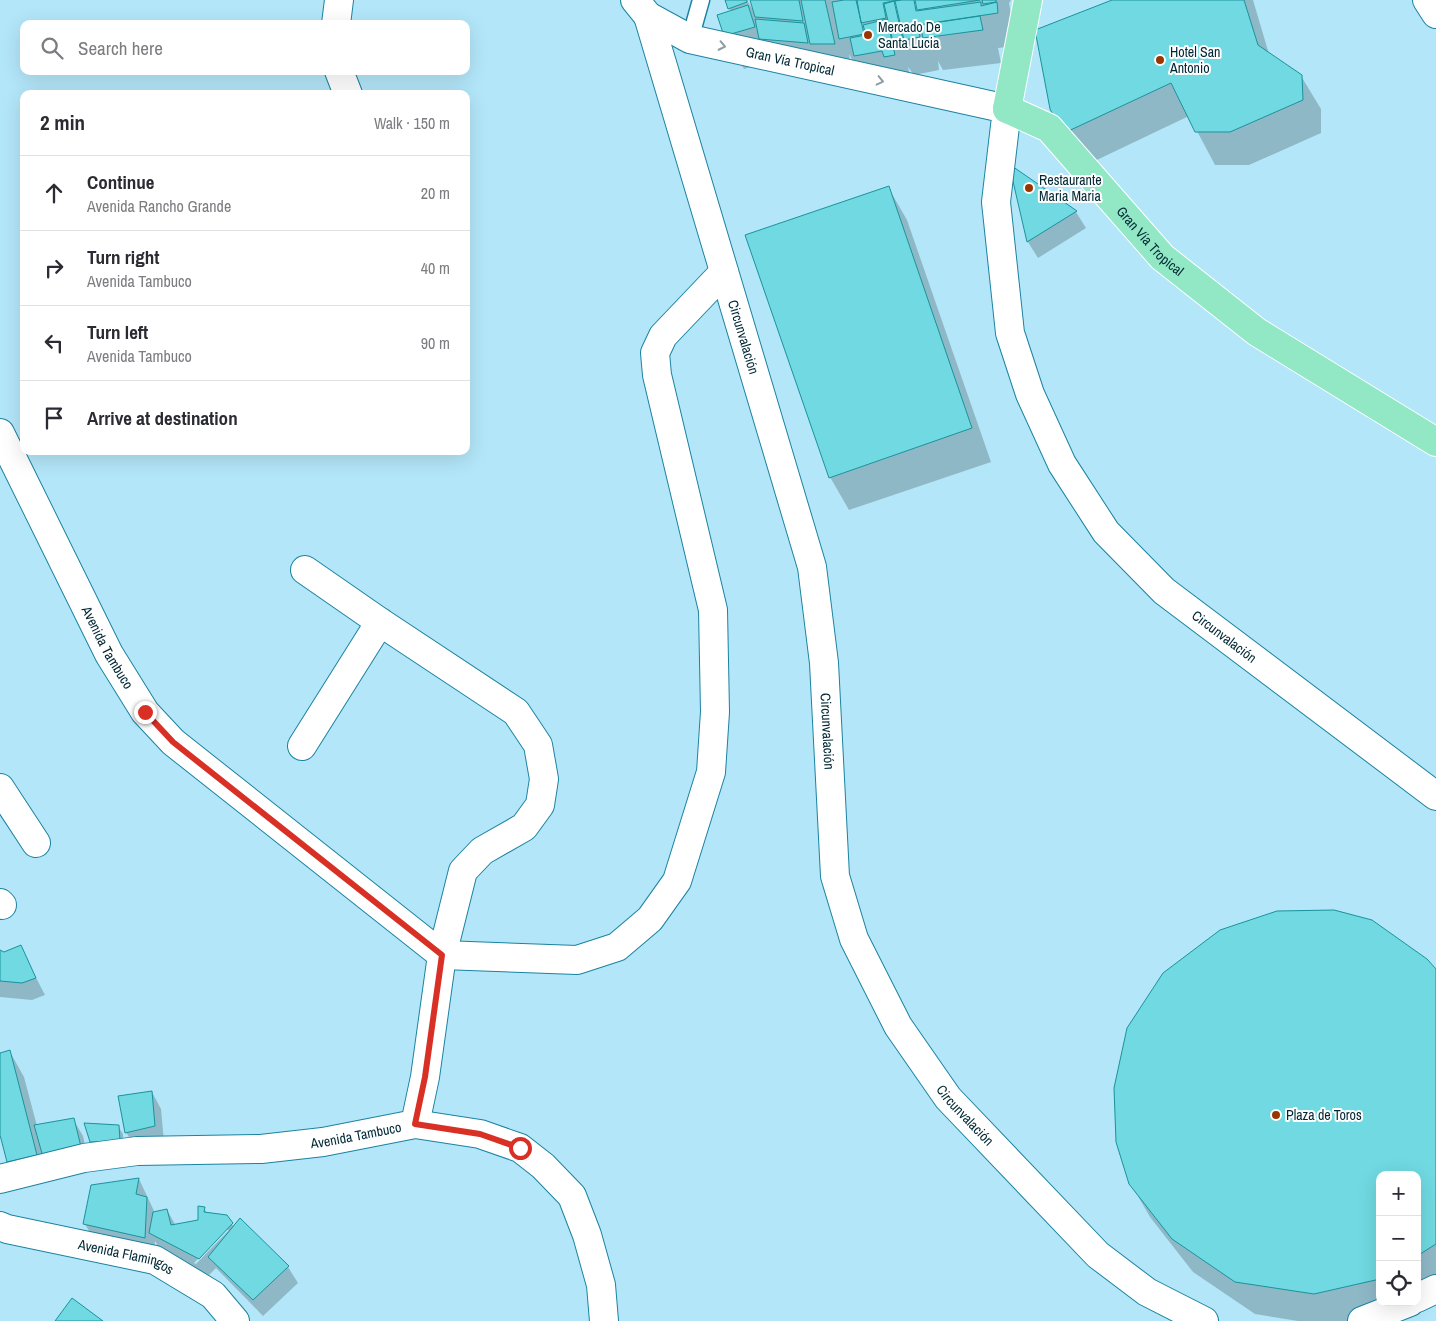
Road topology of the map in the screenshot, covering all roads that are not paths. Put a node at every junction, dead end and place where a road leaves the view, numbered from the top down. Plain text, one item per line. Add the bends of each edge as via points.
1 (339, 0) edge
2 (701, 0) edge
3 (1009, 0) edge
4 (1028, 0) edge
5 (1427, 0) edge
6 (641, 8) edge
7 (1436, 14) edge
8 (336, 20) edge
9 (690, 39) junction
10 (341, 75) edge
11 (346, 90) edge
12 (1007, 110) junction
13 (724, 272) junction
14 (0, 433) edge
15 (1436, 442) edge
16 (305, 570) dead end
17 (380, 622) junction
18 (302, 746) dead end
19 (0, 788) edge
20 (1436, 796) edge
21 (36, 843) dead end
22 (442, 955) junction
23 (415, 1124) junction
24 (0, 1179) edge
25 (0, 1226) edge
26 (1436, 1289) edge
27 (1421, 1296) edge
28 (1400, 1306) edge
29 (235, 1321) edge
30 (604, 1321) edge
31 (1204, 1321) edge
32 (1362, 1321) edge

1 - 8 street
2 - 9 lane
3 - 12 main road
4 - 12 main road
5 - 7 street
6 - 9 street, Gran Vía Tropical
6 - 13 street, Circunvalación
9 -> 12 street, Gran Vía Tropical
10 - 11 street
12 - 15 main road, Gran Vía Tropical via 1049,128 1162,257 1257,332
12 - 20 street, Circunvalación via 996,202 1010,333 1030,394 1062,464 1106,532 1164,590
13 - 22 street via 663,336 655,353 657,376 713,610 715,712 711,772 677,881 650,919 617,947 577,960
13 - 31 street, Circunvalación via 812,567 824,662 834,876 854,940 898,1026 948,1098 1098,1255 1148,1292
14 - 22 street, Avenida Tambuco via 109,654 145,712 173,742
16 - 17 street
17 - 18 street
17 - 22 street via 516,712 538,745 544,779 540,805 524,826 482,851 463,872
19 - 21 street
22 - 23 street, Avenida Tambuco
23 - 24 street, Avenida Tambuco via 261,1150 137,1151 84,1158
23 - 30 street via 480,1134 520,1148 572,1196 601,1285
25 - 29 street, Avenida Flamingos via 155,1260 212,1295
26 - 27 street
28 - 32 street

